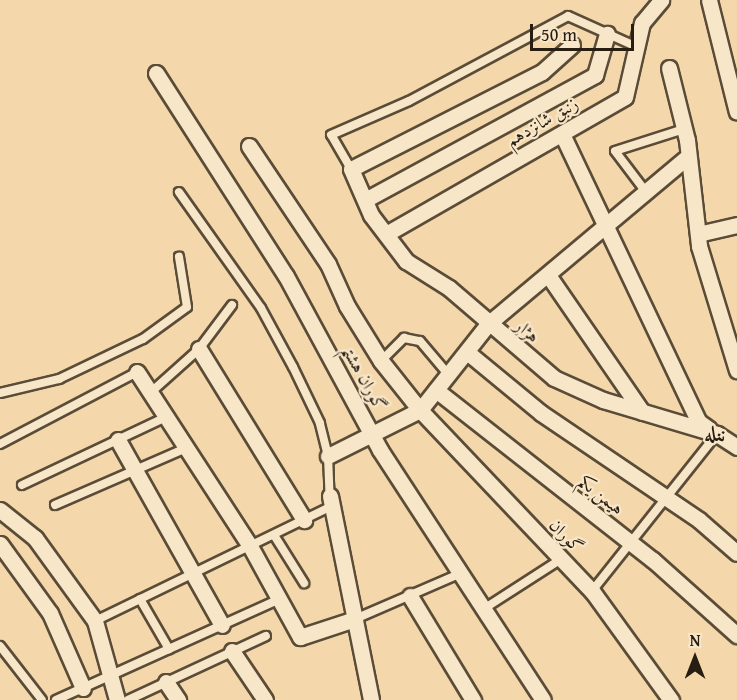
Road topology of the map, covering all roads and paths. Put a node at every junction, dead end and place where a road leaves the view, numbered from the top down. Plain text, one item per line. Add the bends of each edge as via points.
1 (661, 0) edge
2 (709, 0) edge
3 (607, 34) junction
4 (572, 45) dead end
5 (635, 46) junction
6 (669, 68) dead end
7 (156, 72) dead end
8 (737, 112) edge
9 (684, 129) junction
10 (562, 134) junction
11 (249, 146) dead end
12 (688, 156) junction
13 (351, 169) junction
14 (179, 192) dead end
15 (647, 194) junction
16 (365, 200) junction
17 (737, 225) edge
18 (607, 228) junction
19 (386, 234) junction
20 (698, 234) junction
21 (179, 257) dead end
22 (548, 275) junction
23 (232, 305) dead end
24 (488, 324) junction
25 (199, 349) junction
26 (467, 352) junction
27 (381, 361) junction
28 (737, 370) edge
29 (137, 372) joint
30 (449, 375) junction
31 (436, 390) junction
32 (0, 393) edge
33 (150, 393) junction
34 (420, 410) junction
35 (642, 412) junction
36 (166, 417) junction
37 (372, 433) junction
38 (717, 434) junction
39 (118, 440) junction
40 (0, 444) edge
41 (737, 447) edge
42 (186, 448) junction
43 (328, 456) junction
44 (134, 469) junction
45 (22, 485) dead end
46 (330, 496) junction
47 (669, 499) junction
48 (55, 505) dead end
49 (0, 510) edge
50 (304, 520) junction
51 (274, 535) junction
52 (0, 544) edge
53 (632, 544) junction
54 (250, 546) junction
55 (737, 553) edge
56 (561, 559) junction
57 (459, 574) junction
58 (191, 575) junction
59 (303, 583) dead end
60 (592, 591) junction
61 (410, 596) junction
62 (140, 599) junction
63 (280, 599) junction
64 (482, 610) junction
65 (355, 619) junction
66 (95, 621) junction
67 (222, 625) junction
68 (737, 634) edge
69 (266, 636) dead end
70 (0, 646) edge
71 (169, 649) junction
72 (232, 651) junction
73 (109, 676) junction
74 (166, 682) junction
75 (83, 688) junction
76 (42, 700) edge
77 (56, 700) edge
78 (117, 700) edge
79 (128, 700) edge
80 (178, 700) edge
81 (265, 700) edge
82 (371, 700) edge
83 (473, 700) edge
84 (543, 700) edge
85 (671, 700) edge

1 - 5 street, زنبق شانزدهم via 642,22
2 - 8 street
3 - 5 lane
3 - 13 lane via 568,16 409,101 331,135
3 - 16 street via 595,75
4 - 13 street via 542,72
5 - 10 street, زنبق شانزدهم via 626,97
6 - 9 street
7 - 37 street, گوران هشتم via 286,276
9 - 12 street
9 - 15 lane via 615,151
10 - 18 street
10 - 19 street, زنبق شانزدهم
11 - 27 street, گوران via 322,254 346,306
12 - 15 street
12 - 20 street
13 - 16 street, هژار
14 - 43 lane via 261,308 320,423
15 - 18 street
16 - 19 street, هژار
17 - 20 street
18 - 22 street
18 - 38 street via 699,422
19 - 24 street, هژار via 406,261 449,288
20 - 28 street
21 - 32 lane via 187,307 142,339 59,379
22 - 24 street
22 - 35 street
23 - 25 lane
24 - 26 street
24 - 35 street, هژار via 554,378
25 - 33 lane
25 - 50 street
26 - 30 street
26 - 47 street via 542,413
27 - 30 lane via 404,338 420,341
27 - 34 street, گوران
29 - 33 street
29 - 40 lane
30 - 31 street
31 - 34 street
31 - 53 street, هیمن یکم
33 - 36 street
34 - 37 street
34 - 56 street, گوران
35 - 38 street, هژار
36 - 39 lane
36 - 42 street
37 - 43 street
37 - 57 street, گوران هشتم
38 - 41 street, هژار
38 - 47 lane
39 - 44 street
39 - 45 lane
42 - 44 lane
42 - 54 street
43 - 46 lane
44 - 48 lane
44 - 58 street
46 - 50 lane via 330,507
46 - 65 street
47 - 53 lane
47 - 55 street
49 - 66 street via 35,538
50 - 51 lane
51 - 54 lane
51 - 59 lane
52 - 75 street via 50,613
53 - 60 lane
53 - 68 street, هیمن یکم
54 - 58 lane
54 - 63 street
56 - 60 street, گوران
56 - 64 lane
57 - 61 lane
57 - 64 street, گوران هشتم
58 - 62 lane
58 - 67 street
60 - 85 street, گوران
61 - 65 lane
61 - 83 street
62 - 66 lane
62 - 71 lane
63 - 65 street via 300,637
63 - 67 lane
64 - 84 street, گوران هشتم
65 - 82 street
66 - 73 street
67 - 71 lane
69 - 72 lane
70 - 76 lane
71 - 73 lane
72 - 74 lane
72 - 81 street
73 - 75 lane
73 - 78 street
74 - 79 lane
74 - 80 street
75 - 77 lane

